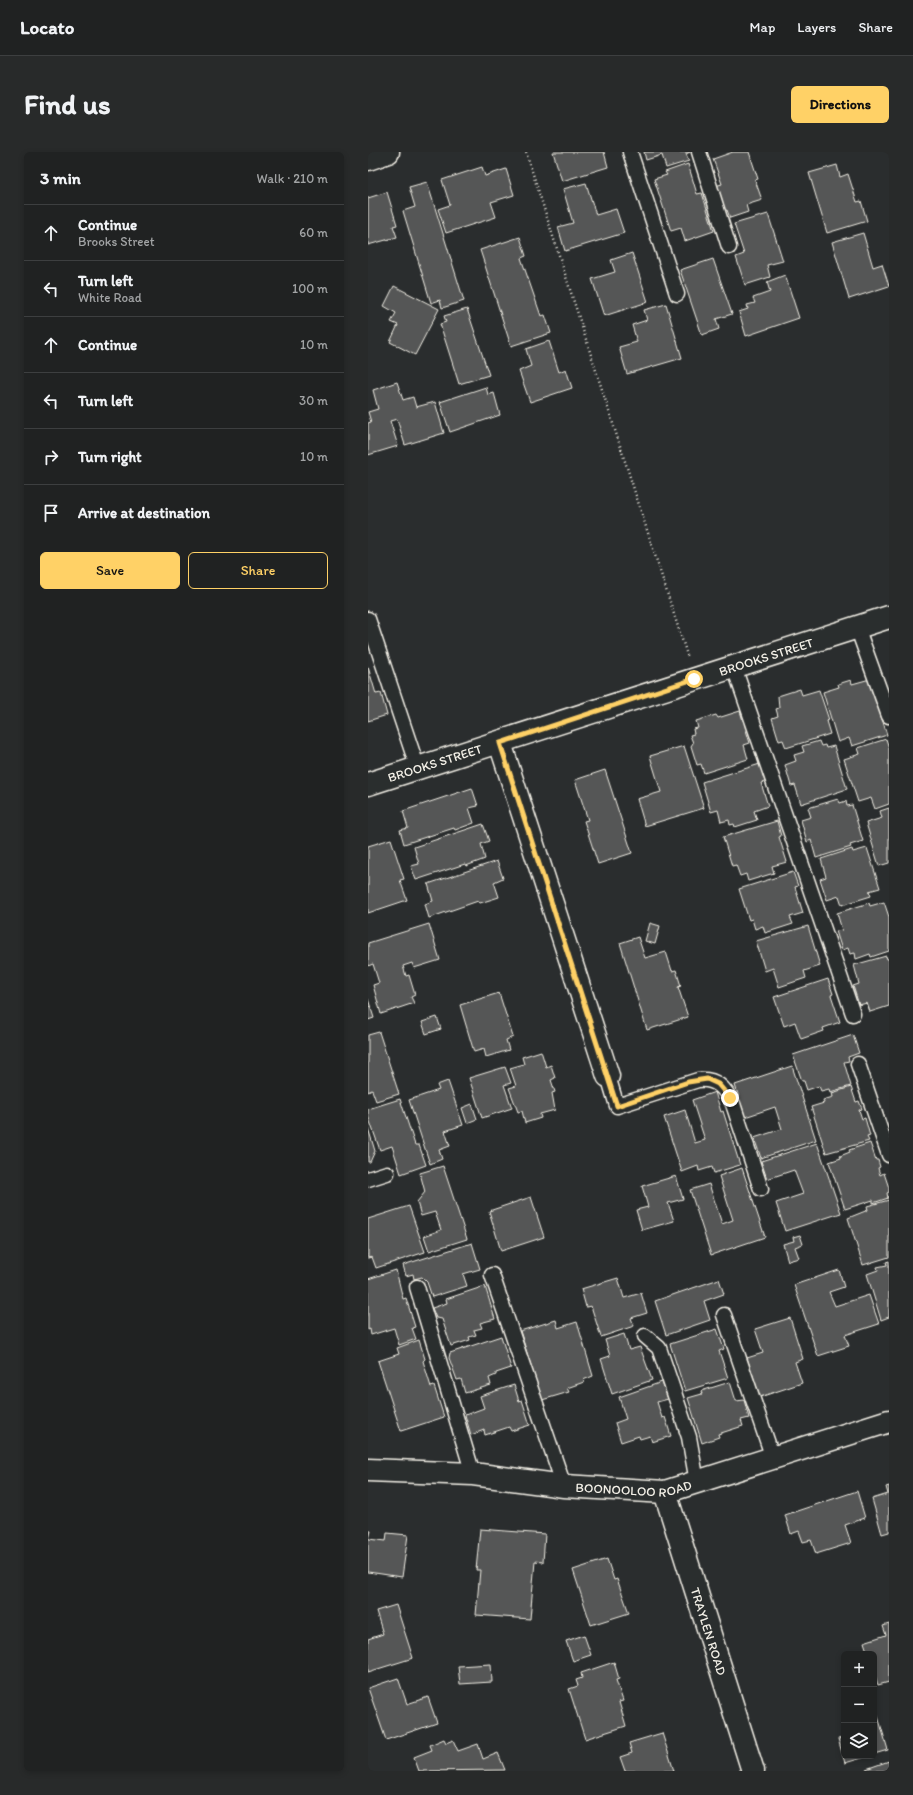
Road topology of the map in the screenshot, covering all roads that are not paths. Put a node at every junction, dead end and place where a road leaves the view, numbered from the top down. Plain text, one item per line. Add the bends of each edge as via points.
1 (388, 152) edge
2 (630, 152) edge
3 (699, 152) edge
4 (368, 159) edge
5 (728, 247) dead end
6 (677, 294) dead end
7 (889, 617) edge
8 (368, 619) edge
9 (857, 627) junction
10 (734, 667) junction
11 (889, 716) edge
12 (500, 743) junction
13 (418, 769) junction
14 (368, 784) edge
15 (853, 1014) dead end
16 (858, 1064) dead end
17 (608, 1076) joint
18 (889, 1155) edge
19 (387, 1173) dead end
20 (368, 1179) edge
21 (761, 1188) dead end
22 (492, 1275) dead end
23 (417, 1287) dead end
24 (724, 1315) dead end
25 (645, 1336) dead end
26 (889, 1421) edge
27 (773, 1458) junction
28 (368, 1470) edge
29 (473, 1474) junction
30 (697, 1482) junction
31 (564, 1486) junction
32 (665, 1492) junction
33 (753, 1771) edge

1 - 4 street
2 - 6 lane
3 - 5 lane
7 - 9 street, BROOKS STREET
8 - 13 lane
9 - 10 street, BROOKS STREET
9 - 11 lane
10 - 12 street, BROOKS STREET
10 - 15 lane
12 - 13 street, BROOKS STREET
12 - 17 street
13 - 14 street, BROOKS STREET
16 - 18 lane
17 - 21 lane via 617,1106 698,1080 707,1079 718,1084 733,1104
19 - 20 lane
22 - 31 lane
23 - 29 lane
24 - 27 lane
25 - 30 lane via 659,1348 690,1437
26 - 27 street, BOONOOLOO ROAD
27 - 30 street, BOONOOLOO ROAD
28 - 29 street, BOONOOLOO ROAD
29 - 31 street, BOONOOLOO ROAD
30 - 32 street, BOONOOLOO ROAD
31 - 32 street, BOONOOLOO ROAD
32 - 33 street, TRAYLEN ROAD

